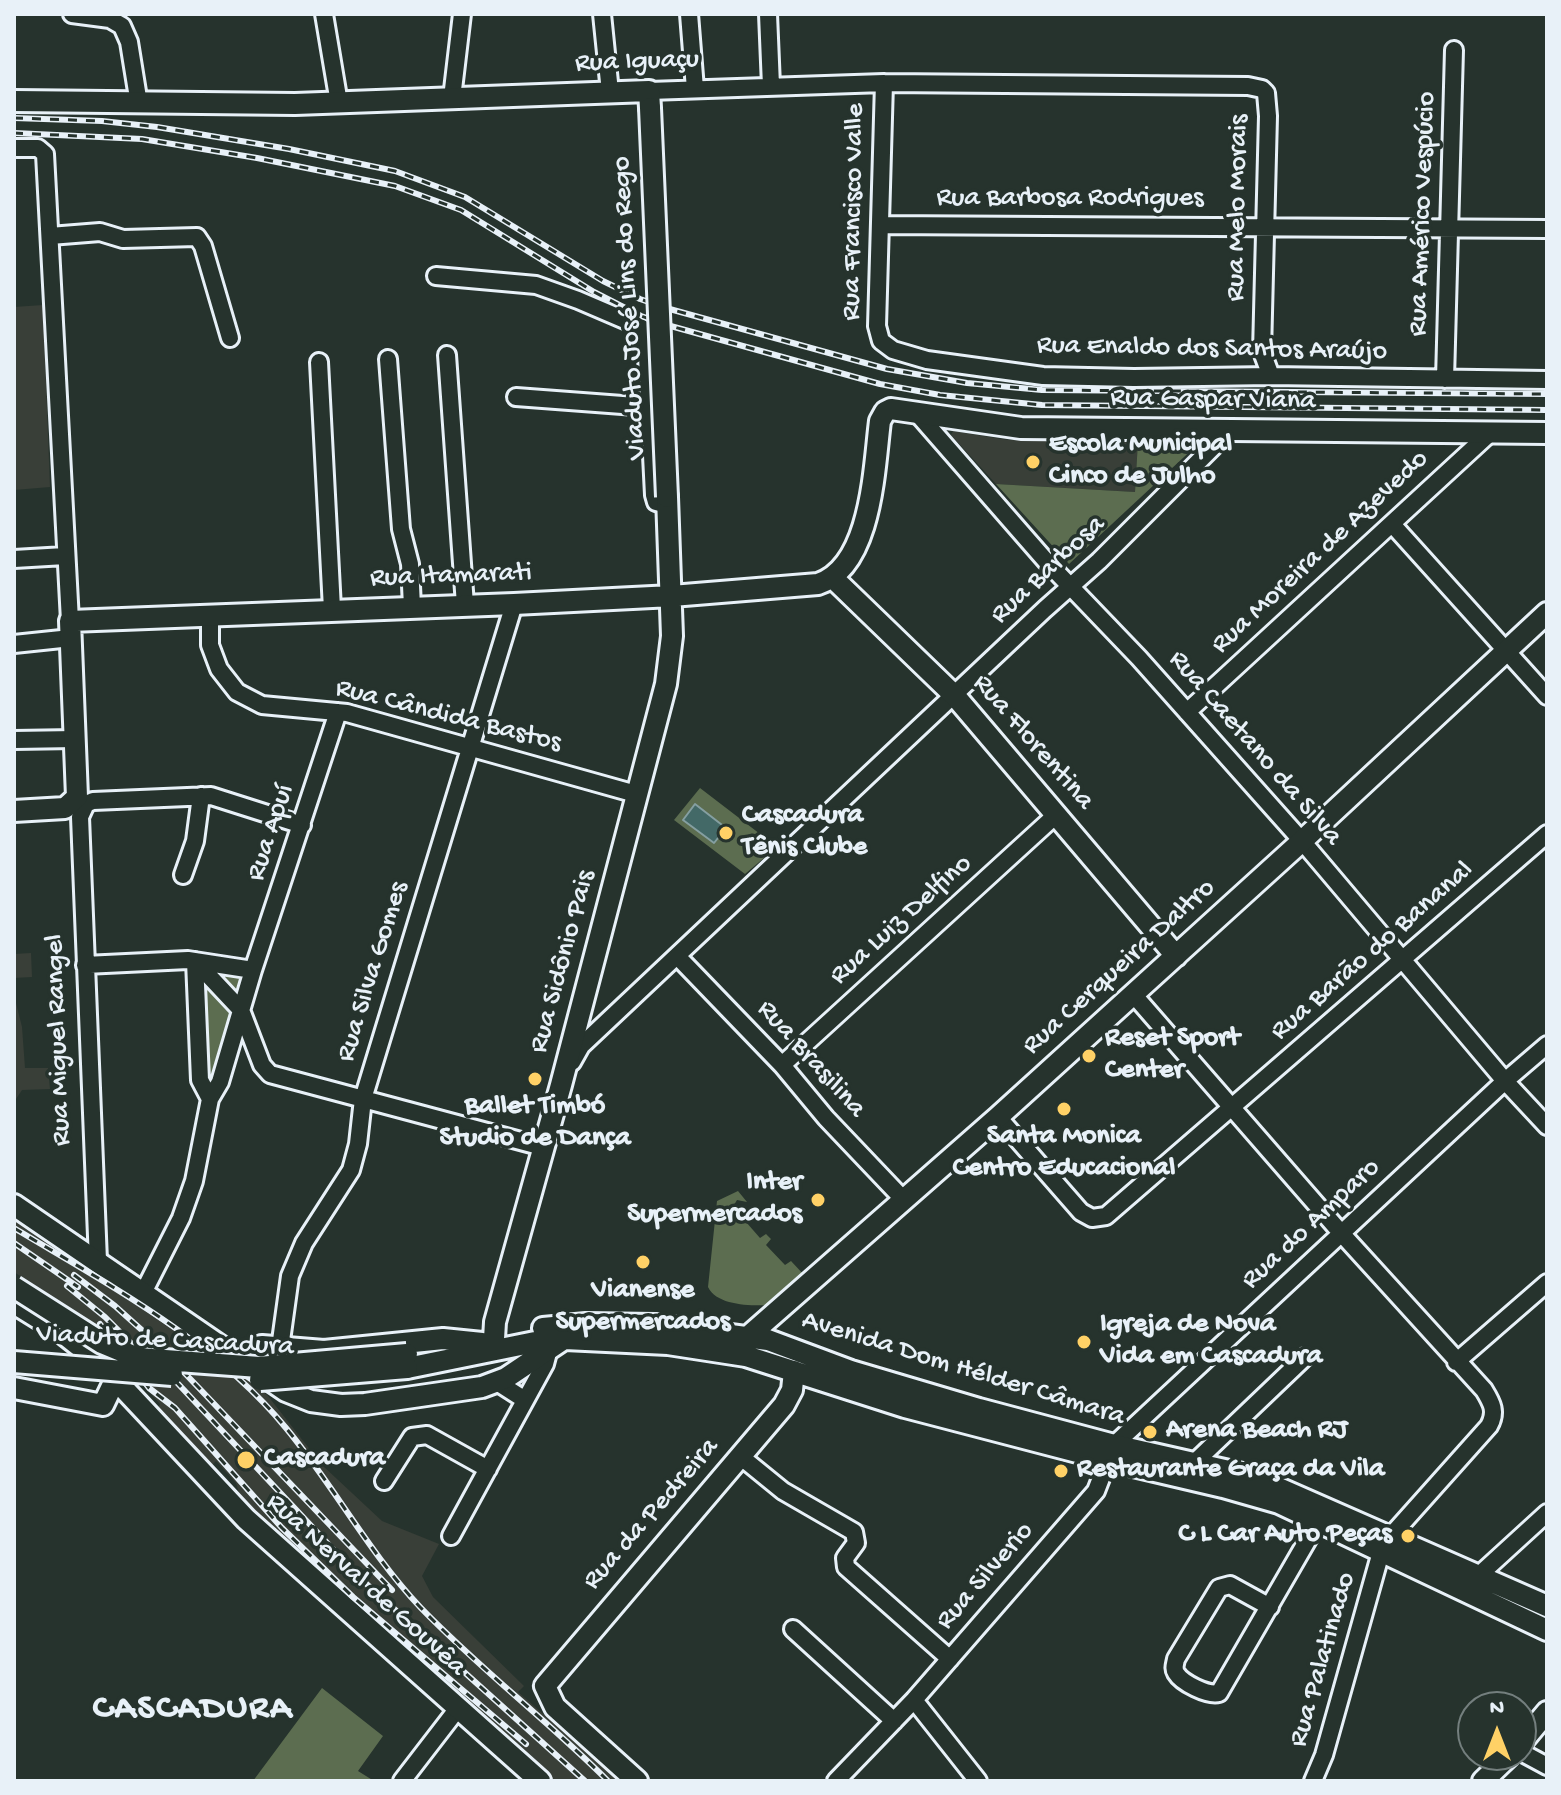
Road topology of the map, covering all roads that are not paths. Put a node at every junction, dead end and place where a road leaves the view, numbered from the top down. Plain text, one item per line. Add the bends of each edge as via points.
1 (72, 14) edge
2 (324, 14) edge
3 (462, 14) edge
4 (602, 14) edge
5 (689, 14) edge
6 (768, 14) edge
7 (1454, 50) dead end
8 (884, 83) junction
9 (771, 86) junction
10 (695, 89) junction
11 (1262, 89) joint
12 (610, 92) junction
13 (452, 98) junction
14 (650, 100) junction
15 (14, 101) edge
16 (339, 103) junction
17 (139, 104) junction
18 (14, 148) edge
19 (880, 225) junction
20 (1264, 228) junction
21 (1547, 229) edge
22 (1449, 230) junction
23 (50, 236) junction
24 (436, 276) dead end
25 (230, 338) dead end
26 (881, 341) joint
27 (1262, 345) junction
28 (447, 355) dead end
29 (388, 359) dead end
30 (319, 362) dead end
31 (1271, 376) junction
32 (1234, 377) junction
33 (1445, 379) junction
34 (1547, 380) edge
35 (516, 397) dead end
36 (649, 407) junction
37 (916, 412) junction
38 (1231, 429) junction
39 (1490, 433) junction
40 (1547, 433) edge
41 (668, 501) junction
42 (1392, 524) junction
43 (65, 556) junction
44 (14, 559) edge
45 (833, 578) junction
46 (1070, 587) junction
47 (672, 596) junction
48 (514, 604) junction
49 (465, 605) junction
50 (412, 607) junction
51 (332, 609) junction
52 (1547, 613) edge
53 (210, 615) junction
54 (70, 629) junction
55 (14, 644) edge
56 (1506, 650) junction
57 (955, 696) junction
58 (1547, 696) edge
59 (338, 712) junction
60 (1187, 712) junction
61 (75, 739) junction
62 (14, 740) edge
63 (470, 746) junction
64 (85, 794) junction
65 (636, 794) junction
66 (201, 796) junction
67 (14, 811) edge
68 (73, 812) junction
69 (1057, 814) junction
70 (302, 825) junction
71 (1547, 834) edge
72 (1302, 841) junction
73 (183, 875) dead end
74 (677, 956) junction
75 (1176, 956) junction
76 (195, 961) junction
77 (1403, 962) junction
78 (85, 965) junction
79 (253, 970) junction
80 (1133, 994) junction
81 (241, 1010) junction
82 (1547, 1045) edge
83 (782, 1065) junction
84 (1505, 1081) junction
85 (561, 1085) junction
86 (210, 1099) junction
87 (363, 1099) junction
88 (1233, 1109) junction
89 (998, 1117) junction
90 (1547, 1126) edge
91 (543, 1147) junction
92 (903, 1199) junction
93 (14, 1205) edge
94 (1342, 1234) junction
95 (98, 1261) junction
96 (1547, 1283) edge
97 (14, 1287) edge
98 (143, 1293) junction
99 (14, 1303) edge
100 (775, 1313) junction
101 (750, 1336) junction
102 (488, 1341) junction
103 (557, 1344) junction
104 (280, 1348) junction
105 (796, 1349) junction
106 (721, 1351) junction
107 (1305, 1357) dead end
108 (407, 1361) junction
109 (14, 1362) edge
110 (1456, 1362) junction
111 (252, 1368) junction
112 (794, 1371) junction
113 (115, 1380) junction
114 (497, 1382) junction
115 (14, 1388) edge
116 (525, 1400) junction
117 (1111, 1453) junction
118 (740, 1456) junction
119 (1194, 1463) junction
120 (488, 1469) junction
121 (384, 1481) dead end
122 (1547, 1513) edge
123 (1318, 1522) junction
124 (451, 1536) dead end
125 (1385, 1545) junction
126 (1477, 1577) junction
127 (1547, 1606) edge
128 (1270, 1607) junction
129 (793, 1629) dead end
130 (1547, 1630) edge
131 (950, 1659) junction
132 (914, 1700) junction
133 (459, 1707) junction
134 (894, 1721) junction
135 (402, 1781) edge
136 (540, 1781) edge
137 (637, 1781) edge
138 (836, 1781) edge
139 (978, 1781) edge
140 (1314, 1781) edge

1 - 17 street via 110,19 122,26
2 - 16 street
3 - 13 street
4 - 12 street
5 - 10 street
6 - 9 street
7 - 22 street, Rua Américo Vespúcio
8 - 9 street, Rua Iguaçu
8 - 11 street, Rua Iguaçu
8 - 19 street, Rua Francisco Valle
9 - 10 street, Rua Iguaçu
10 - 14 street, Rua Iguaçu
11 - 20 street, Rua Melo Morais via 1268,116
12 - 13 main road, Rua Iguaçu
12 - 14 main road, Rua Iguaçu
13 - 16 main road, Rua Iguaçu
14 - 41 main road, Viaduto José Lins do Rego, bridge
15 - 17 main road, Rua Iguaçu
16 - 17 main road, Rua Iguaçu
18 - 23 street via 41,149 45,154
19 - 20 street, Rua Barbosa Rodrigues
19 - 26 street, Rua Francisco Valle
20 - 22 street, Rua Barbosa Rodrigues
20 - 27 street, Rua Melo Morais
21 - 22 street, Rua Barbosa Rodrigues
22 - 33 street, Rua Américo Vespúcio
23 - 25 street via 100,232 123,239 197,237
23 - 43 street
24 - 36 street via 549,289 641,327 646,336
26 - 32 street, Rua Enaldo dos Santos Araújo via 927,360 1043,376
27 - 31 street, Rua Melo Morais
27 - 32 street
28 - 49 street
29 - 50 street
30 - 51 street
31 - 32 street, Rua Enaldo dos Santos Araújo
31 - 33 street, Rua Enaldo dos Santos Araújo
33 - 34 street, Rua Enaldo dos Santos Araújo
35 - 36 street
36 - 41 street via 654,498 660,505
37 - 38 main road, Rua Gaspar Viana via 1021,428
37 - 45 main road, Rua Gaspar Viana via 891,409 882,416 866,519
37 - 46 street, Rua Caetano da Silva
38 - 39 main road, Rua Gaspar Viana
38 - 46 street, Rua Barbosa
39 - 40 main road, Rua Gaspar Viana
39 - 42 street, Rua Moreira de Azevedo
41 - 47 main road, Viaduto José Lins do Rego
42 - 56 street
42 - 60 street, Rua Moreira de Azevedo
43 - 44 street
43 - 54 street
45 - 47 main road, Rua Itamarati via 818,584
45 - 57 main road, Rua Florentina
46 - 57 street, Rua Barbosa
46 - 60 street, Rua Caetano da Silva
47 - 48 main road, Rua Itamarati
47 - 65 main road, Rua Sidônio Pais via 666,684
48 - 49 main road, Rua Itamarati
48 - 63 street, Rua Silva Gomes
49 - 50 main road, Rua Itamarati
50 - 51 main road, Rua Itamarati
51 - 53 main road, Rua Itamarati
52 - 56 main road, Rua Cerqueira Daltro
53 - 54 main road, Rua Itamarati
53 - 59 street, Rua Cândida Bastos via 212,654 237,692 262,705
54 - 55 street
54 - 61 main road
56 - 58 street
56 - 72 main road, Rua Cerqueira Daltro
57 - 69 main road, Rua Florentina
57 - 74 street, Rua Barbosa
59 - 63 street, Rua Cândida Bastos
59 - 70 street, Rua Apuí
60 - 72 street, Rua Caetano da Silva
61 - 62 street
61 - 64 main road
63 - 65 street, Rua Cândida Bastos
63 - 87 street, Rua Silva Gomes
64 - 66 street
64 - 68 main road via 75,800
65 - 85 main road, Rua Sidônio Pais
66 - 70 street
66 - 73 street via 195,841
67 - 68 main road
68 - 78 street, Rua Miguel Rangel
69 - 75 main road, Rua Florentina
69 - 83 street, Rua Luiz Delfino
70 - 79 street, Rua Apuí
71 - 77 street, Rua Barão do Bananal
72 - 75 main road, Rua Cerqueira Daltro
72 - 77 street, Rua Caetano da Silva
74 - 83 street, Rua Brasilina
74 - 85 street, Rua Barbosa via 581,1046
75 - 80 main road, Rua Cerqueira Daltro
76 - 78 street
76 - 79 street
76 - 81 street
76 - 86 street via 200,1080
77 - 84 street, Rua Caetano da Silva
77 - 88 street, Rua Barão do Bananal
78 - 95 street, Rua Miguel Rangel
79 - 81 street, Rua Apuí
80 - 88 street
80 - 89 main road, Rua Cerqueira Daltro
81 - 86 street, Rua Apuí
81 - 87 street via 270,1074
82 - 84 street, Rua do Amparo
83 - 92 street, Rua Brasilina
84 - 90 street, Rua Caetano da Silva
84 - 94 street, Rua do Amparo
85 - 91 main road, Rua Sidônio Pais
86 - 98 street, Rua Apuí via 188,1198
87 - 91 street
87 - 104 street, Rua Silva Gomes via 351,1170 304,1243 290,1276
88 - 89 street, Rua Barão do Bananal via 1106,1216 1096,1218 1075,1207
88 - 94 street
89 - 92 main road, Rua Cerqueira Daltro
91 - 102 main road, Rua Sidônio Pais
92 - 100 main road, Rua Cerqueira Daltro
93 - 95 main road
94 - 110 street
94 - 117 street, Rua do Amparo
95 - 98 main road
96 - 110 street
97 - 108 main road, Viaduto de Cascadura, bridge via 102,1343 138,1358 259,1367
98 - 111 main road
99 - 113 main road, Rua Nerval de Gouvêa via 64,1334
100 - 101 main road, Rua Cerqueira Daltro
100 - 105 main road via 778,1329
101 - 102 main road, Avenida Dom Hélder Câmara via 597,1323 547,1327
101 - 105 main road, Avenida Dom Hélder Câmara
101 - 106 main road, Rua Cerqueira Daltro
102 - 104 main road, Avenida Dom Hélder Câmara via 443,1339 324,1351
102 - 108 main road, Avenida Dom Hélder Câmara
103 - 106 main road, Avenida Dom Hélder Câmara via 668,1344
103 - 108 main road, Avenida Dom Hélder Câmara via 528,1343
103 - 114 main road
103 - 116 street
104 - 111 main road via 258,1348
105 - 117 main road, Avenida Dom Hélder Câmara
106 - 112 main road, Avenida Dom Hélder Câmara
107 - 119 street
108 - 109 main road, Viaduto de Cascadura, bridge via 257,1380
110 - 125 street via 1492,1403 1489,1426
111 - 114 main road via 295,1396 330,1405
112 - 117 main road, Avenida Dom Hélder Câmara via 905,1407
112 - 118 main road, Rua da Pedreira via 790,1396
113 - 115 main road via 103,1405
113 - 133 main road, Rua Nerval de Gouvêa via 246,1519
114 - 116 street
116 - 120 street
117 - 119 main road, Avenida Dom Hélder Câmara
117 - 123 main road, Avenida Dom Hélder Câmara via 1279,1503
117 - 131 street, Rua Silverio via 1096,1491
118 - 131 street via 783,1491 854,1532 856,1543 845,1558 846,1567
118 - 137 main road, Rua da Pedreira via 545,1686 555,1707
119 - 125 main road, Avenida Dom Hélder Câmara via 1273,1483
120 - 121 street via 418,1435
120 - 124 street
122 - 126 street
123 - 125 main road, Avenida Dom Hélder Câmara
123 - 128 street
125 - 126 main road, Avenida Dom Hélder Câmara
125 - 130 main road, Avenida Dom Hélder Câmara
125 - 140 street, Rua Palatinado
126 - 127 main road, Avenida Dom Hélder Câmara
128 - 128 street via 1230,1585 1219,1588 1176,1659 1177,1675 1204,1693 1219,1693
129 - 134 street
131 - 132 street, Rua Silverio
132 - 134 street, Rua Silverio
132 - 139 street
133 - 135 street
133 - 136 main road, Rua Nerval de Gouvêa
134 - 138 street, Rua Silverio

